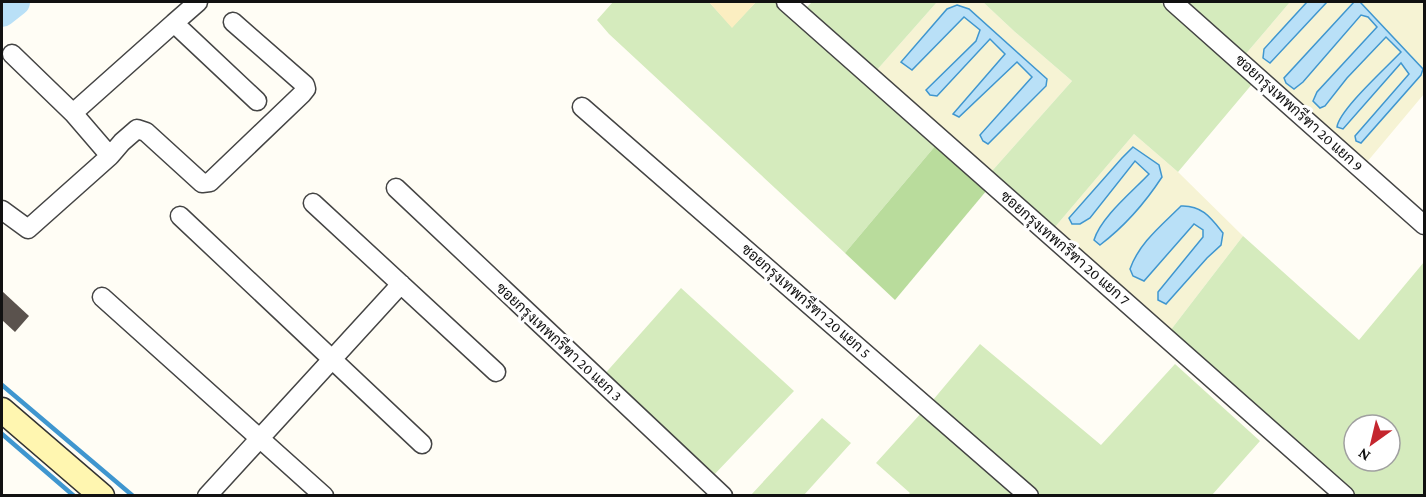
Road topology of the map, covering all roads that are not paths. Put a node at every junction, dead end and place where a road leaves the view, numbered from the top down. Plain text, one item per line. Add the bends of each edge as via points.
1 (198, 2) edge
2 (786, 2) edge
3 (1173, 2) edge
4 (233, 22) dead end
5 (174, 23) junction
6 (12, 54) dead end
7 (257, 101) dead end
8 (582, 108) dead end
9 (73, 113) junction
10 (110, 156) junction
11 (396, 188) dead end
12 (313, 203) dead end
13 (2, 210) edge
14 (180, 216) dead end
15 (1425, 225) edge
16 (400, 284) junction
17 (102, 297) dead end
18 (332, 359) junction
19 (496, 372) dead end
20 (2, 410) edge
21 (260, 438) junction
22 (422, 444) dead end
23 (102, 495) edge
24 (207, 495) edge
25 (324, 495) edge
26 (723, 495) edge
27 (1029, 495) edge
28 (1345, 495) edge

1 - 5 street
2 - 28 street, ซอยกรุงเทพกรีฑา 20 แยก 7
3 - 15 street, ซอยกรุงเทพกรีฑา 20 แยก 9
4 - 10 street via 305,85 302,94 210,182 202,183 146,132 137,129
5 - 7 street
5 - 9 street
6 - 9 street
8 - 27 street, ซอยกรุงเทพกรีฑา 20 แยก 5
9 - 10 street
10 - 13 street via 28,230
11 - 26 street, ซอยกรุงเทพกรีฑา 20 แยก 3
12 - 16 street
14 - 18 street
16 - 18 street
16 - 19 street
17 - 21 street
18 - 21 street
18 - 22 street
20 - 23 main road
21 - 24 street
21 - 25 street

